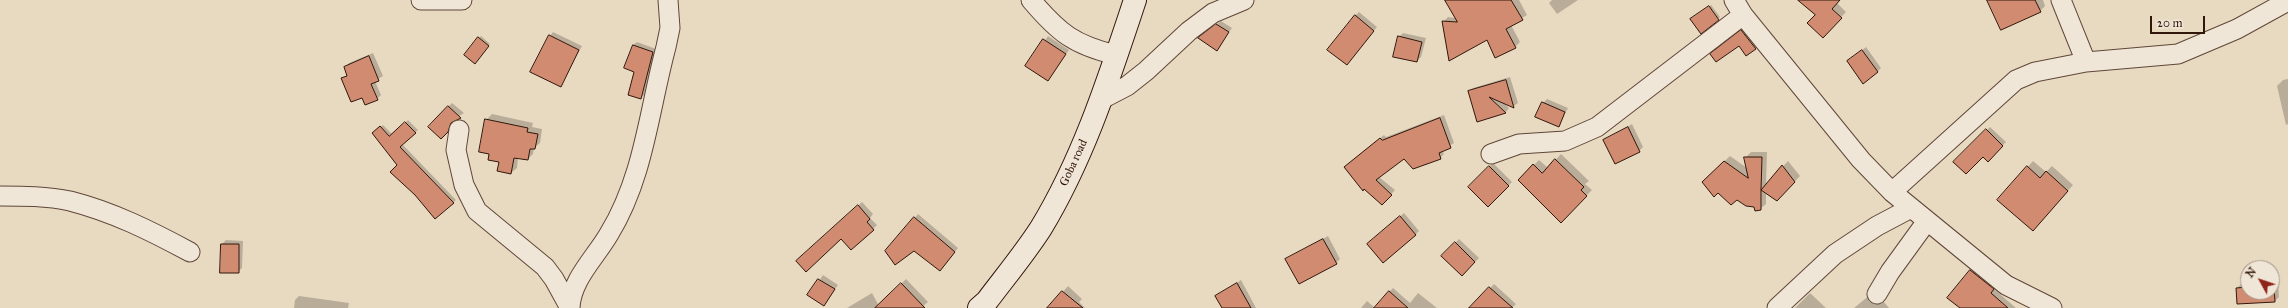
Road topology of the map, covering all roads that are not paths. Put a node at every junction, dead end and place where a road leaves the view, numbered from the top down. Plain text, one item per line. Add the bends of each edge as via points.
1 (421, 0) edge
2 (462, 0) edge
3 (668, 0) edge
4 (1032, 0) edge
5 (1135, 0) edge
6 (1244, 0) edge
7 (2061, 0) edge
8 (2288, 1) edge
9 (1738, 8) edge
10 (1116, 55) junction
11 (2086, 62) junction
12 (1102, 99) junction
13 (459, 130) dead end
14 (1491, 154) dead end
15 (1892, 192) junction
16 (0, 196) edge
17 (1911, 208) junction
18 (1927, 221) junction
19 (190, 252) dead end
20 (1877, 294) dead end
21 (2027, 302) edge
22 (570, 308) edge
23 (980, 308) edge
24 (1777, 308) edge
25 (2052, 308) edge

1 - 2 street
3 - 22 street via 670,28 635,179 609,234 573,288
4 - 10 street via 1053,26 1073,40 1090,49
5 - 10 street, Goba road
6 - 12 street via 1213,13 1188,31 1146,72
7 - 11 street
8 - 11 street via 2237,29 2178,54
9 - 14 street via 1597,127 1570,140 1519,144
9 - 15 street via 1861,160
10 - 12 street, Goba road
11 - 15 street via 2035,72 2016,80
12 - 23 street, Goba road via 1071,171 1040,228
13 - 22 street via 456,150 464,185 477,211 544,267 554,279
15 - 17 street
16 - 19 street via 31,196 69,201 103,211 145,228
17 - 18 street
17 - 24 street via 1877,226 1835,254
18 - 20 street
18 - 21 street
21 - 25 street

